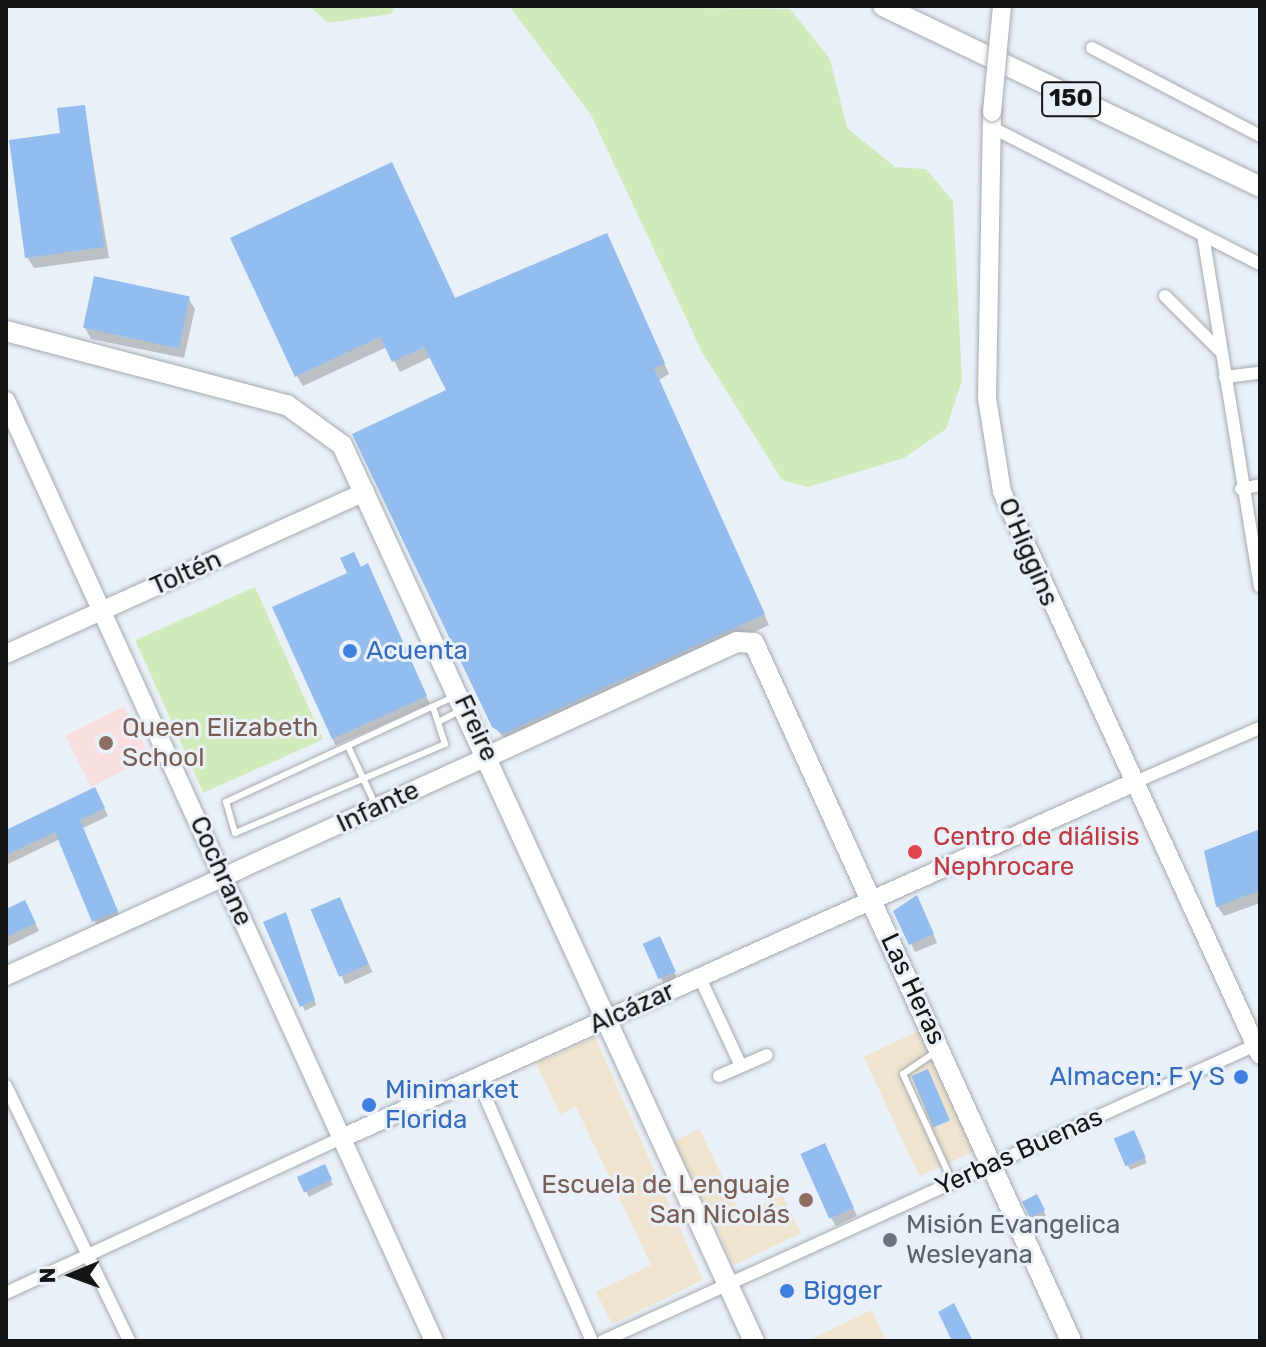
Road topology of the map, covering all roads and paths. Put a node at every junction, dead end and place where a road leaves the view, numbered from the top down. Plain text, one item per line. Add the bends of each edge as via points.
1 (883, 6) edge
2 (1002, 6) edge
3 (1092, 48) dead end
4 (992, 119) junction
5 (1260, 136) edge
6 (1260, 187) edge
7 (1203, 235) junction
8 (1260, 264) edge
9 (1165, 296) dead end
10 (6, 331) edge
11 (1221, 352) junction
12 (1260, 373) edge
13 (1225, 377) junction
14 (6, 401) edge
15 (1260, 485) edge
16 (1241, 489) junction
17 (365, 492) junction
18 (1258, 587) edge
19 (103, 610) junction
20 (750, 641) joint
21 (6, 654) edge
22 (463, 701) junction
23 (433, 707) junction
24 (440, 721) junction
25 (1260, 728) edge
26 (348, 746) junction
27 (489, 756) junction
28 (364, 780) junction
29 (1135, 782) junction
30 (377, 808) junction
31 (224, 878) junction
32 (872, 900) junction
33 (6, 976) edge
34 (700, 978) junction
35 (608, 1019) junction
36 (1259, 1048) edge
37 (940, 1049) junction
38 (767, 1055) dead end
39 (741, 1066) junction
40 (719, 1076) dead end
41 (477, 1078) junction
42 (6, 1086) edge
43 (342, 1138) junction
44 (991, 1165) junction
45 (952, 1181) junction
46 (87, 1255) junction
47 (728, 1284) junction
48 (6, 1293) edge
49 (129, 1341) edge
50 (434, 1341) edge
51 (592, 1341) edge
52 (603, 1341) edge
53 (754, 1341) edge
54 (1071, 1341) edge

1 - 6 main road, 150
2 - 4 street, O'Higgins, bridge
3 - 5 street
4 - 7 street
4 - 29 street, O'Higgins via 987,398 995,466 1022,547
7 - 8 street
7 - 11 street
9 - 11 street
10 - 17 main road, Freire via 301,411 342,445
11 - 13 street
12 - 13 street
13 - 16 street
14 - 19 street, Cochrane
15 - 16 street
16 - 18 street
17 - 19 street, Toltén
17 - 22 main road, Freire
19 - 21 street, Toltén
19 - 31 street, Cochrane
20 - 27 main road, Infante
20 - 32 main road, Las Heras
22 - 23 lane
22 - 24 lane
22 - 27 main road, Freire
23 - 24 lane
23 - 26 lane
24 - 28 lane via 445,744
25 - 29 street, Alcázar
26 - 28 lane
26 - 28 lane via 226,802 235,833
27 - 30 street, Infante
27 - 35 main road, Freire
28 - 30 lane
29 - 32 street, Alcázar
29 - 36 street, O'Higgins
30 - 31 street, Infante
31 - 33 street, Infante
31 - 43 street, Cochrane
32 - 34 street, Alcázar
32 - 37 main road, Las Heras
34 - 35 street, Alcázar
34 - 39 street
35 - 41 street, Alcázar
35 - 47 main road, Freire
36 - 44 street, Yerbas Buenas
37 - 44 main road, Las Heras
37 - 45 lane via 903,1074
38 - 39 street
39 - 40 street
41 - 43 street, Alcázar
41 - 51 street
42 - 46 street
43 - 46 street, Alcázar
43 - 50 street, Cochrane
44 - 45 street, Yerbas Buenas
44 - 54 main road, Las Heras
45 - 47 street, Yerbas Buenas
46 - 48 street, Alcázar
46 - 49 street
47 - 52 street, Yerbas Buenas
47 - 53 main road, Freire

